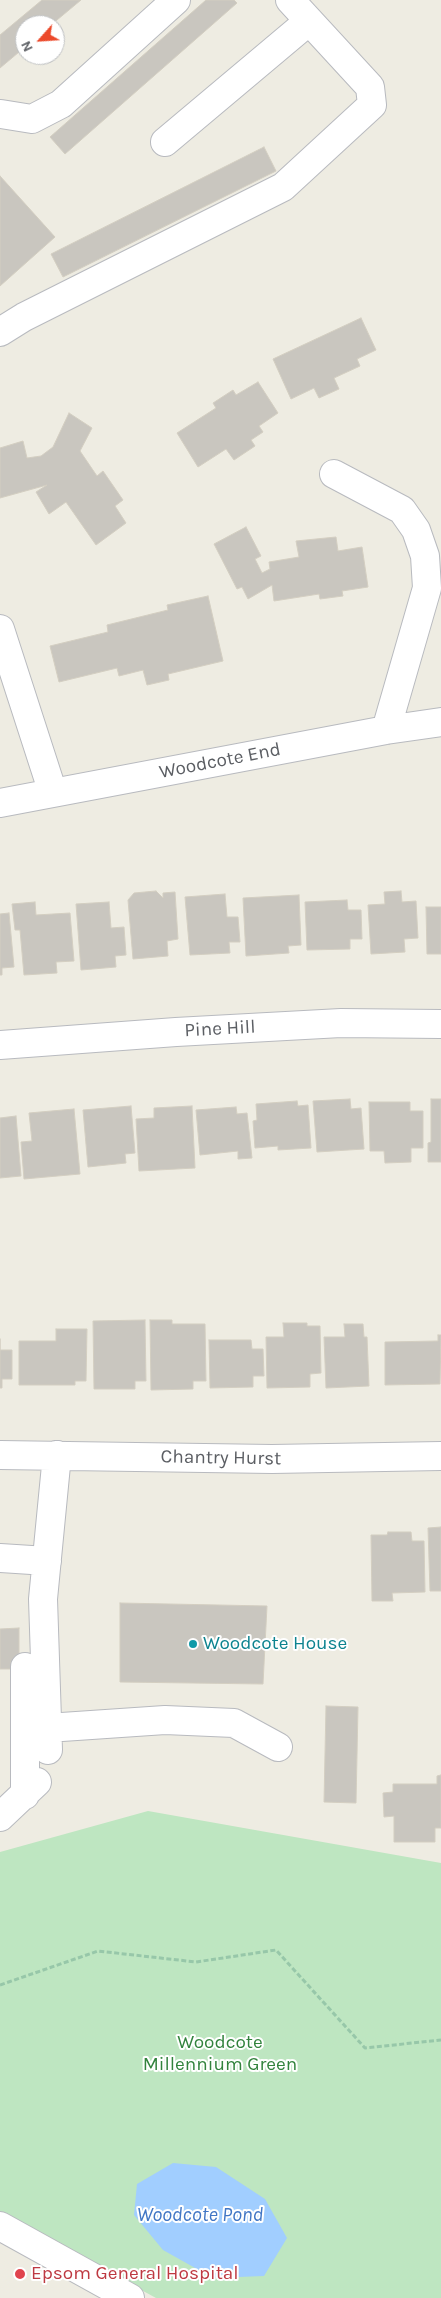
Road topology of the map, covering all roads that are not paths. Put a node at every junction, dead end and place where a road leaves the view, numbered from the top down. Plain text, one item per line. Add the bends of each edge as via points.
1 (176, 0) edge
2 (290, 0) edge
3 (308, 21) junction
4 (1, 114) dead end
5 (165, 142) dead end
6 (0, 332) edge
7 (334, 474) dead end
8 (0, 629) edge
9 (441, 722) edge
10 (386, 730) junction
11 (54, 793) junction
12 (0, 803) edge
13 (441, 1024) edge
14 (0, 1045) edge
15 (0, 1455) edge
16 (57, 1455) junction
17 (441, 1456) edge
18 (0, 1558) edge
19 (47, 1561) junction
20 (25, 1666) dead end
21 (278, 1747) dead end
22 (41, 1762) junction
23 (0, 1817) edge
24 (0, 2226) edge
25 (130, 2298) edge

1 - 4 street via 61,104 32,119
2 - 3 street
3 - 5 street
3 - 6 street via 370,87 372,105 283,187
7 - 10 street via 402,510 416,530 425,556 427,588
8 - 11 street
9 - 10 street, Woodcote End
10 - 11 street, Woodcote End
11 - 12 street, Woodcote End
13 - 14 street, Pine Hill via 341,1023
15 - 16 street, Chantry Hurst
16 - 17 street, Chantry Hurst via 272,1459
16 - 19 street
18 - 19 street
19 - 22 street via 43,1599
20 - 22 street
21 - 22 street via 234,1723 165,1720
22 - 23 street
24 - 25 street

